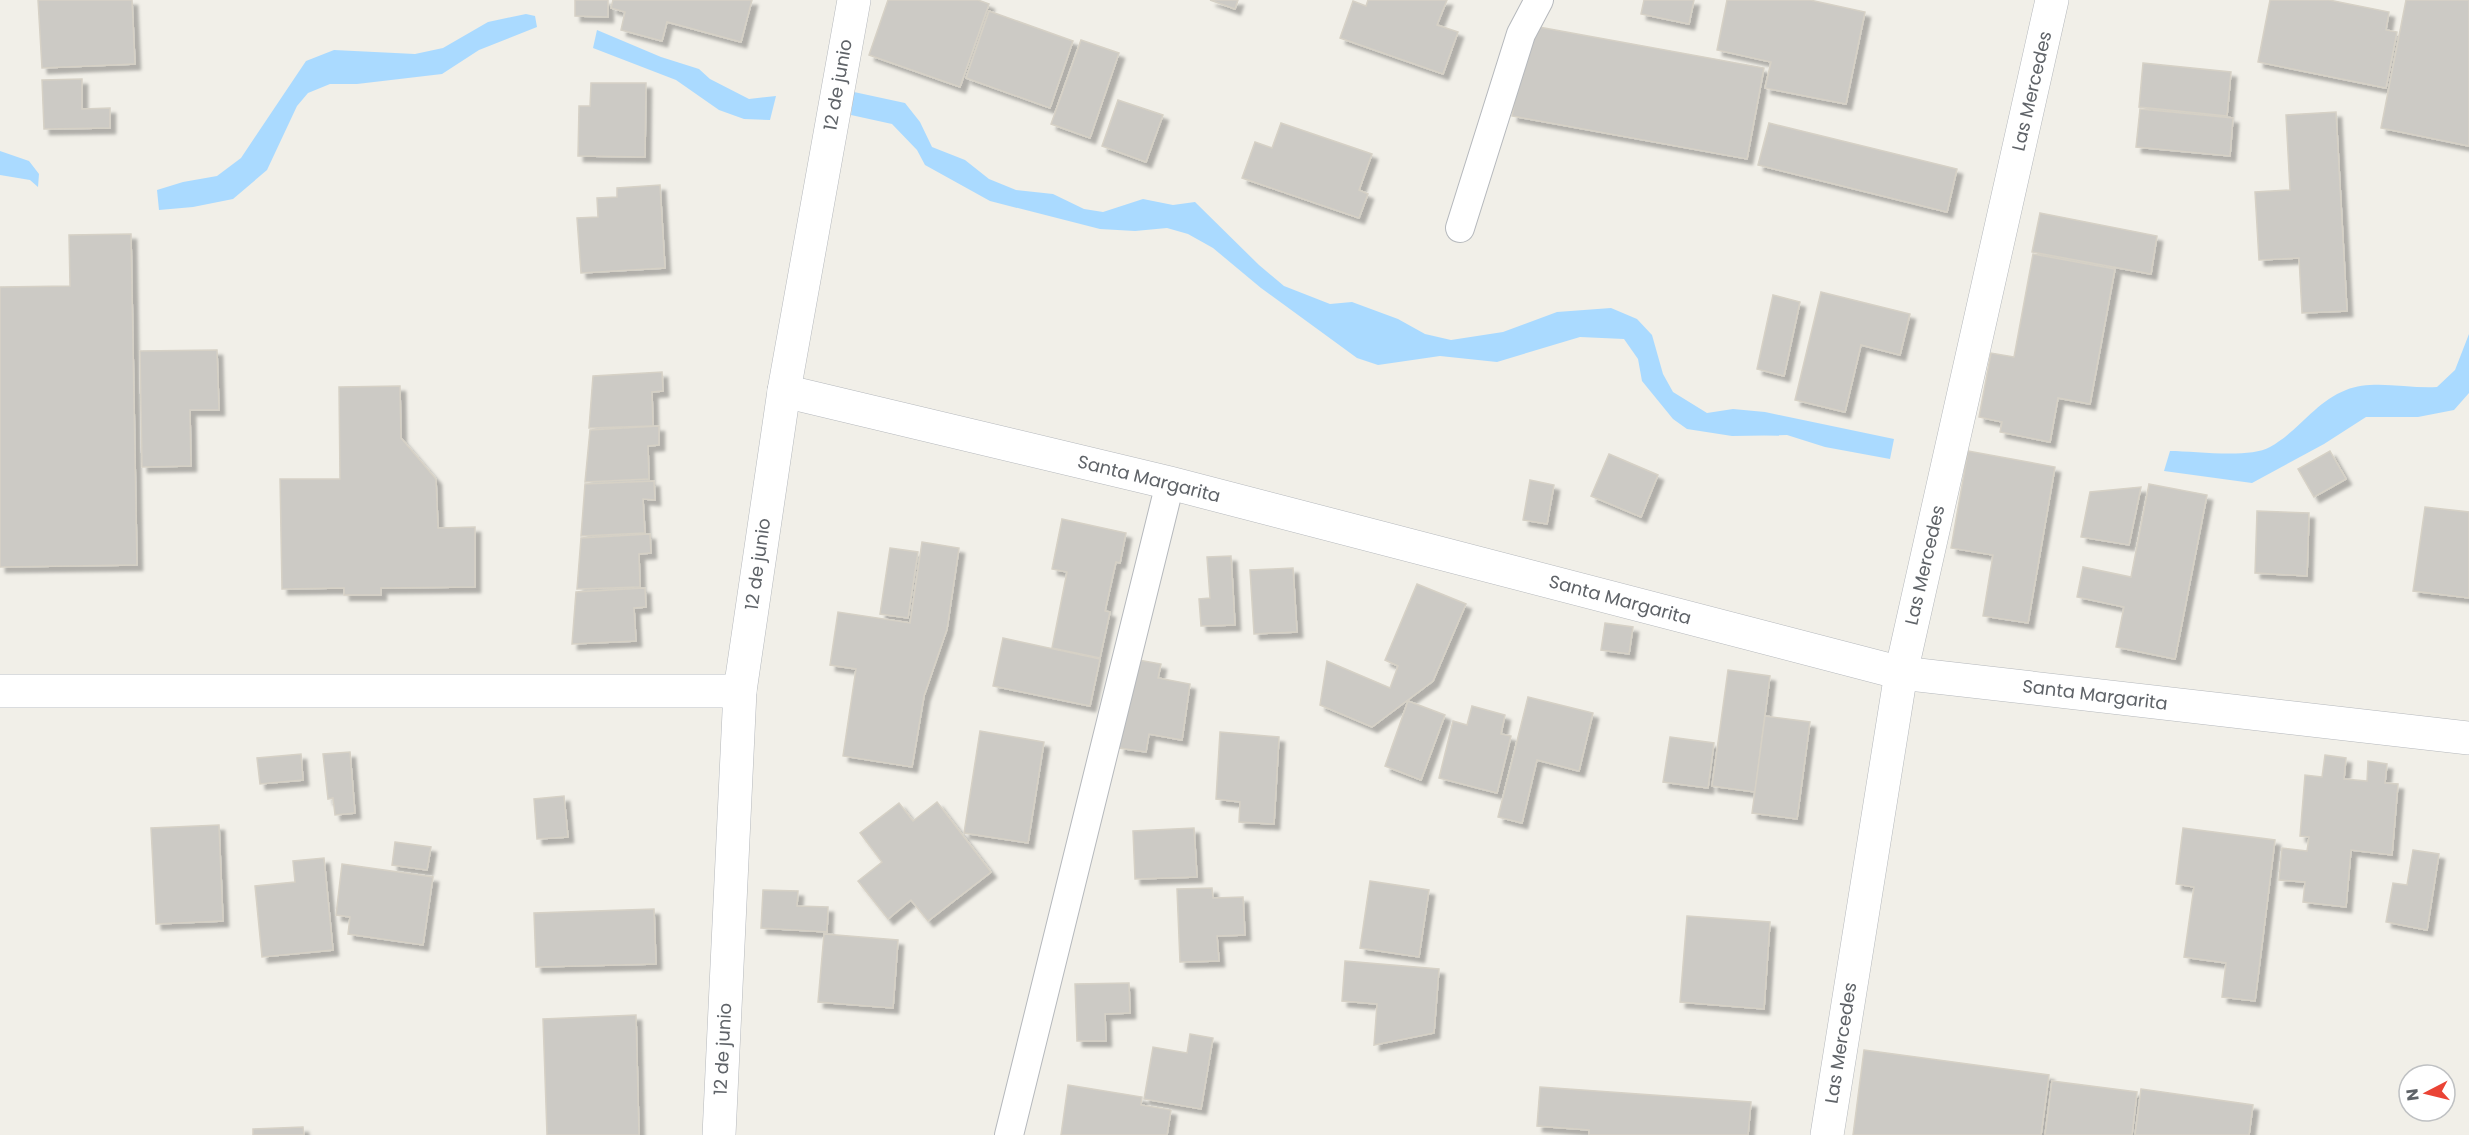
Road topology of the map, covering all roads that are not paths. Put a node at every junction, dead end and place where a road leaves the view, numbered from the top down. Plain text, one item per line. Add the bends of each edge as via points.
1 (854, 0) edge
2 (1539, 0) edge
3 (2052, 0) edge
4 (1460, 228) dead end
5 (783, 391) junction
6 (1170, 483) junction
7 (1901, 673) junction
8 (0, 691) edge
9 (740, 691) junction
10 (2469, 738) edge
11 (719, 1135) edge
12 (1009, 1135) edge
13 (1827, 1135) edge

1 - 5 street, 12 de junio
2 - 4 lane via 1521,34
3 - 7 street, Las Mercedes
5 - 6 street, Santa Margarita
5 - 9 street, 12 de junio
6 - 7 street, Santa Margarita
6 - 12 lane
7 - 10 street, Santa Margarita
7 - 13 street, Las Mercedes
8 - 9 street
9 - 11 street, 12 de junio

